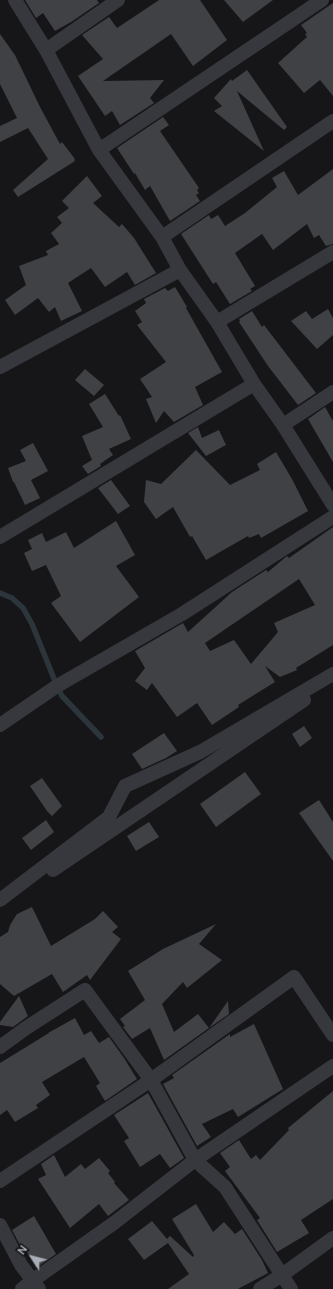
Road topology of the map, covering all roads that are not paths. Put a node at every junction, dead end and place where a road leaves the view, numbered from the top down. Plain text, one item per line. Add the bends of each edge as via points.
1 (15, 0) edge
2 (118, 0) edge
3 (322, 0) edge
4 (46, 50) junction
5 (333, 121) edge
6 (99, 150) junction
7 (162, 237) junction
8 (333, 252) edge
9 (180, 270) junction
10 (217, 322) junction
11 (0, 367) edge
12 (254, 384) junction
13 (333, 392) edge
14 (283, 425) junction
15 (333, 505) edge
16 (333, 516) edge
17 (0, 537) edge
18 (333, 674) edge
19 (333, 681) edge
20 (0, 726) edge
21 (0, 900) edge
22 (0, 906) edge
23 (333, 1035) edge
24 (0, 1048) edge
25 (333, 1066) edge
26 (151, 1080) junction
27 (195, 1160) junction
28 (0, 1181) edge
29 (0, 1225) edge
30 (333, 1238) edge
31 (282, 1275) junction
32 (31, 1286) edge
33 (260, 1289) edge
34 (291, 1289) edge

1 - 4 street
2 - 4 street
3 - 6 street
4 - 6 street
5 - 7 street
6 - 7 street
7 - 9 street
8 - 10 street
9 - 10 street
9 - 11 street
10 - 12 street
12 - 14 street
12 - 17 street
13 - 14 street
14 - 15 street
16 - 20 street via 182,614 56,686
18 - 21 street via 200,752 125,786 109,817
19 - 22 street
23 - 26 street via 294,977
24 - 26 street via 85,990
25 - 27 street
26 - 27 street
26 - 28 street
27 - 31 street via 225,1187
27 - 32 street
29 - 32 street
30 - 31 street
31 - 33 street
31 - 34 street

